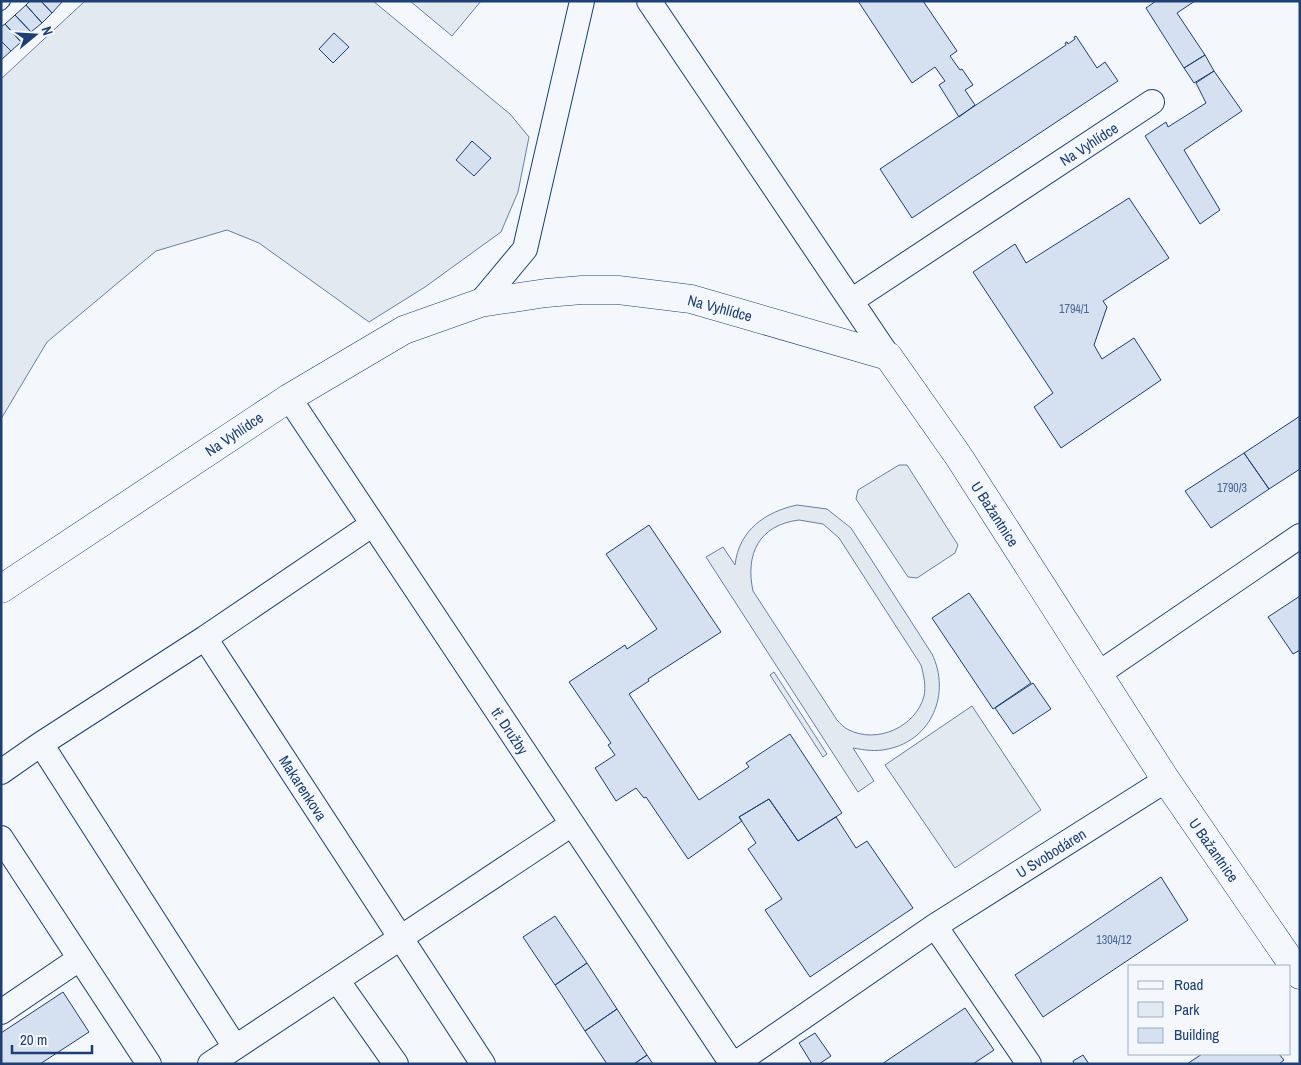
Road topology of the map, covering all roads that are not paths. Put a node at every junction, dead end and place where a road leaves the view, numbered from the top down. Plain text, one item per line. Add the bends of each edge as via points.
1 (4, 1) edge
2 (582, 1) edge
3 (649, 1) edge
4 (1, 4) edge
5 (1152, 102) dead end
6 (851, 301) junction
7 (480, 302) junction
8 (888, 356) junction
9 (288, 398) junction
10 (373, 524) junction
11 (1300, 536) edge
12 (1, 589) edge
13 (205, 638) junction
14 (1098, 674) junction
15 (41, 744) junction
16 (1, 772) edge
17 (1166, 780) junction
18 (572, 824) junction
19 (1, 838) edge
20 (936, 926) junction
21 (400, 938) junction
22 (79, 958) junction
23 (1300, 975) edge
24 (337, 980) junction
25 (1, 1012) edge
26 (235, 1047) junction
27 (149, 1064) edge
28 (210, 1064) edge
29 (396, 1064) edge
30 (483, 1064) edge
31 (733, 1064) edge
32 (1029, 1064) edge

1 - 4 lane
2 - 7 street via 524,249
3 - 6 street
5 - 6 street, Na Vyhlídce
6 - 8 street
7 - 8 street, Na Vyhlídce via 582,290 618,290 691,299
7 - 9 street, Na Vyhlídce via 404,330
8 - 14 street, U Bažantnice via 959,458
9 - 10 street, tř. Družby
9 - 12 street, Na Vyhlídce
10 - 13 street
10 - 18 street, tř. Družby
11 - 14 street
13 - 15 street
13 - 21 street, Makarenkova
14 - 17 street, U Bažantnice
15 - 16 street
15 - 26 street
17 - 20 street, U Svobodáren
17 - 23 street, U Bažantnice
18 - 21 street
18 - 31 street, tř. Družby
19 - 22 street
20 - 31 street, U Svobodáren
20 - 32 street
21 - 24 street
21 - 30 street, Makarenkova
22 - 25 street
22 - 27 street
24 - 26 street
24 - 29 street
26 - 28 street

